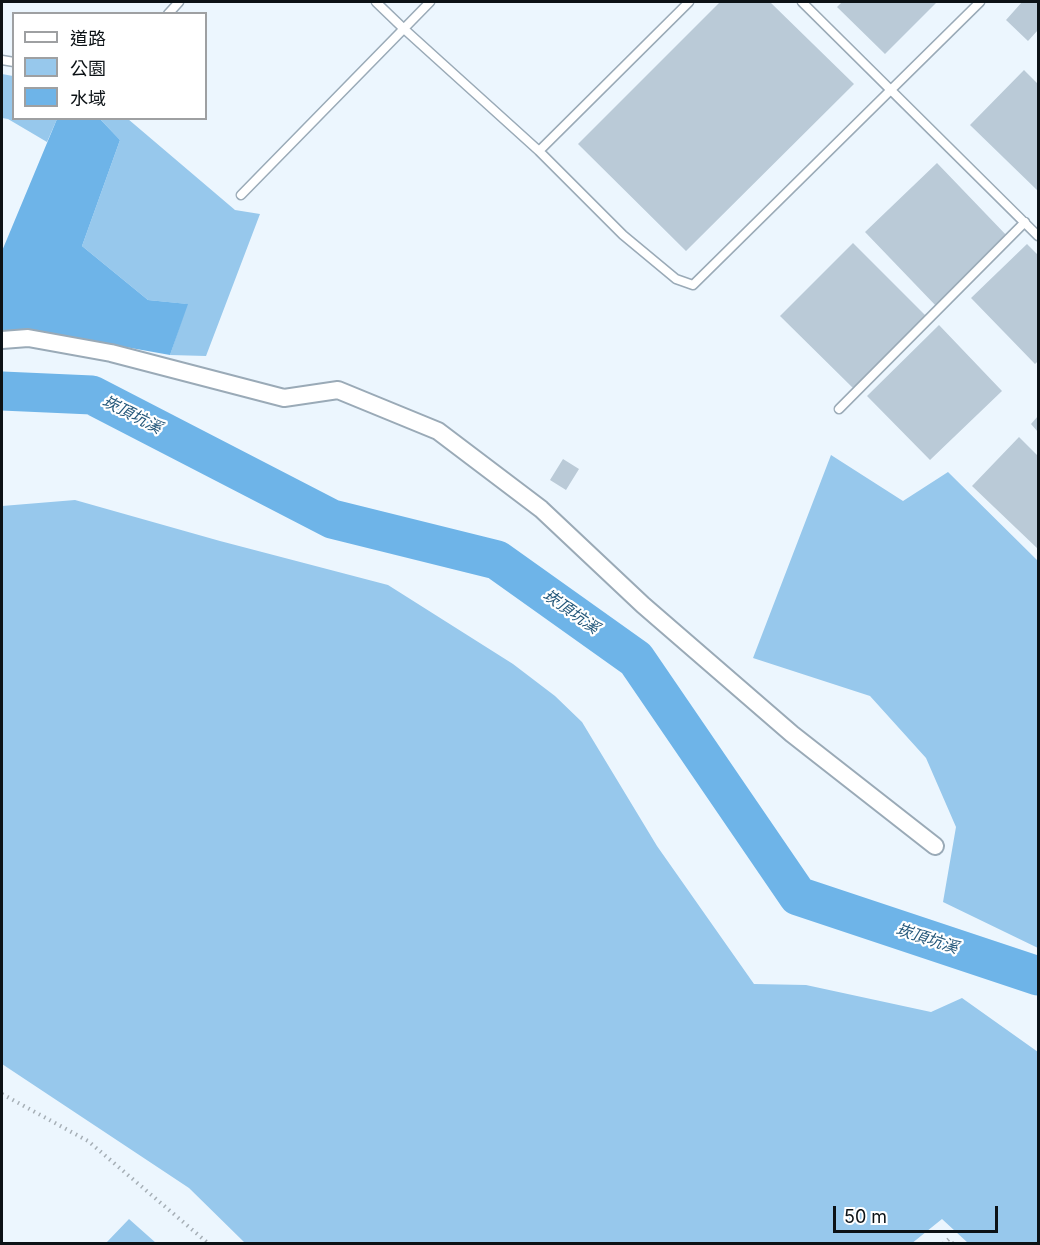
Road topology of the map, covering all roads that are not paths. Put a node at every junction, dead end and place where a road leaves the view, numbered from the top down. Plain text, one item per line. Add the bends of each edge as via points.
1 (376, 2) edge
2 (430, 2) edge
3 (689, 2) edge
4 (802, 2) edge
5 (980, 2) edge
6 (403, 28) junction
7 (892, 90) junction
8 (539, 151) junction
9 (241, 195) dead end
10 (1025, 222) junction
11 (1038, 236) edge
12 (2, 340) edge
13 (839, 409) dead end
14 (935, 846) dead end

1 - 6 lane
2 - 6 lane
3 - 8 lane
4 - 7 lane
5 - 7 lane
6 - 8 lane
6 - 9 lane
7 - 8 lane via 693,285 676,279 623,235
7 - 10 lane
10 - 11 lane
10 - 13 lane
12 - 14 street via 28,338 111,353 284,398 338,390 438,431 541,509 643,605 792,734

